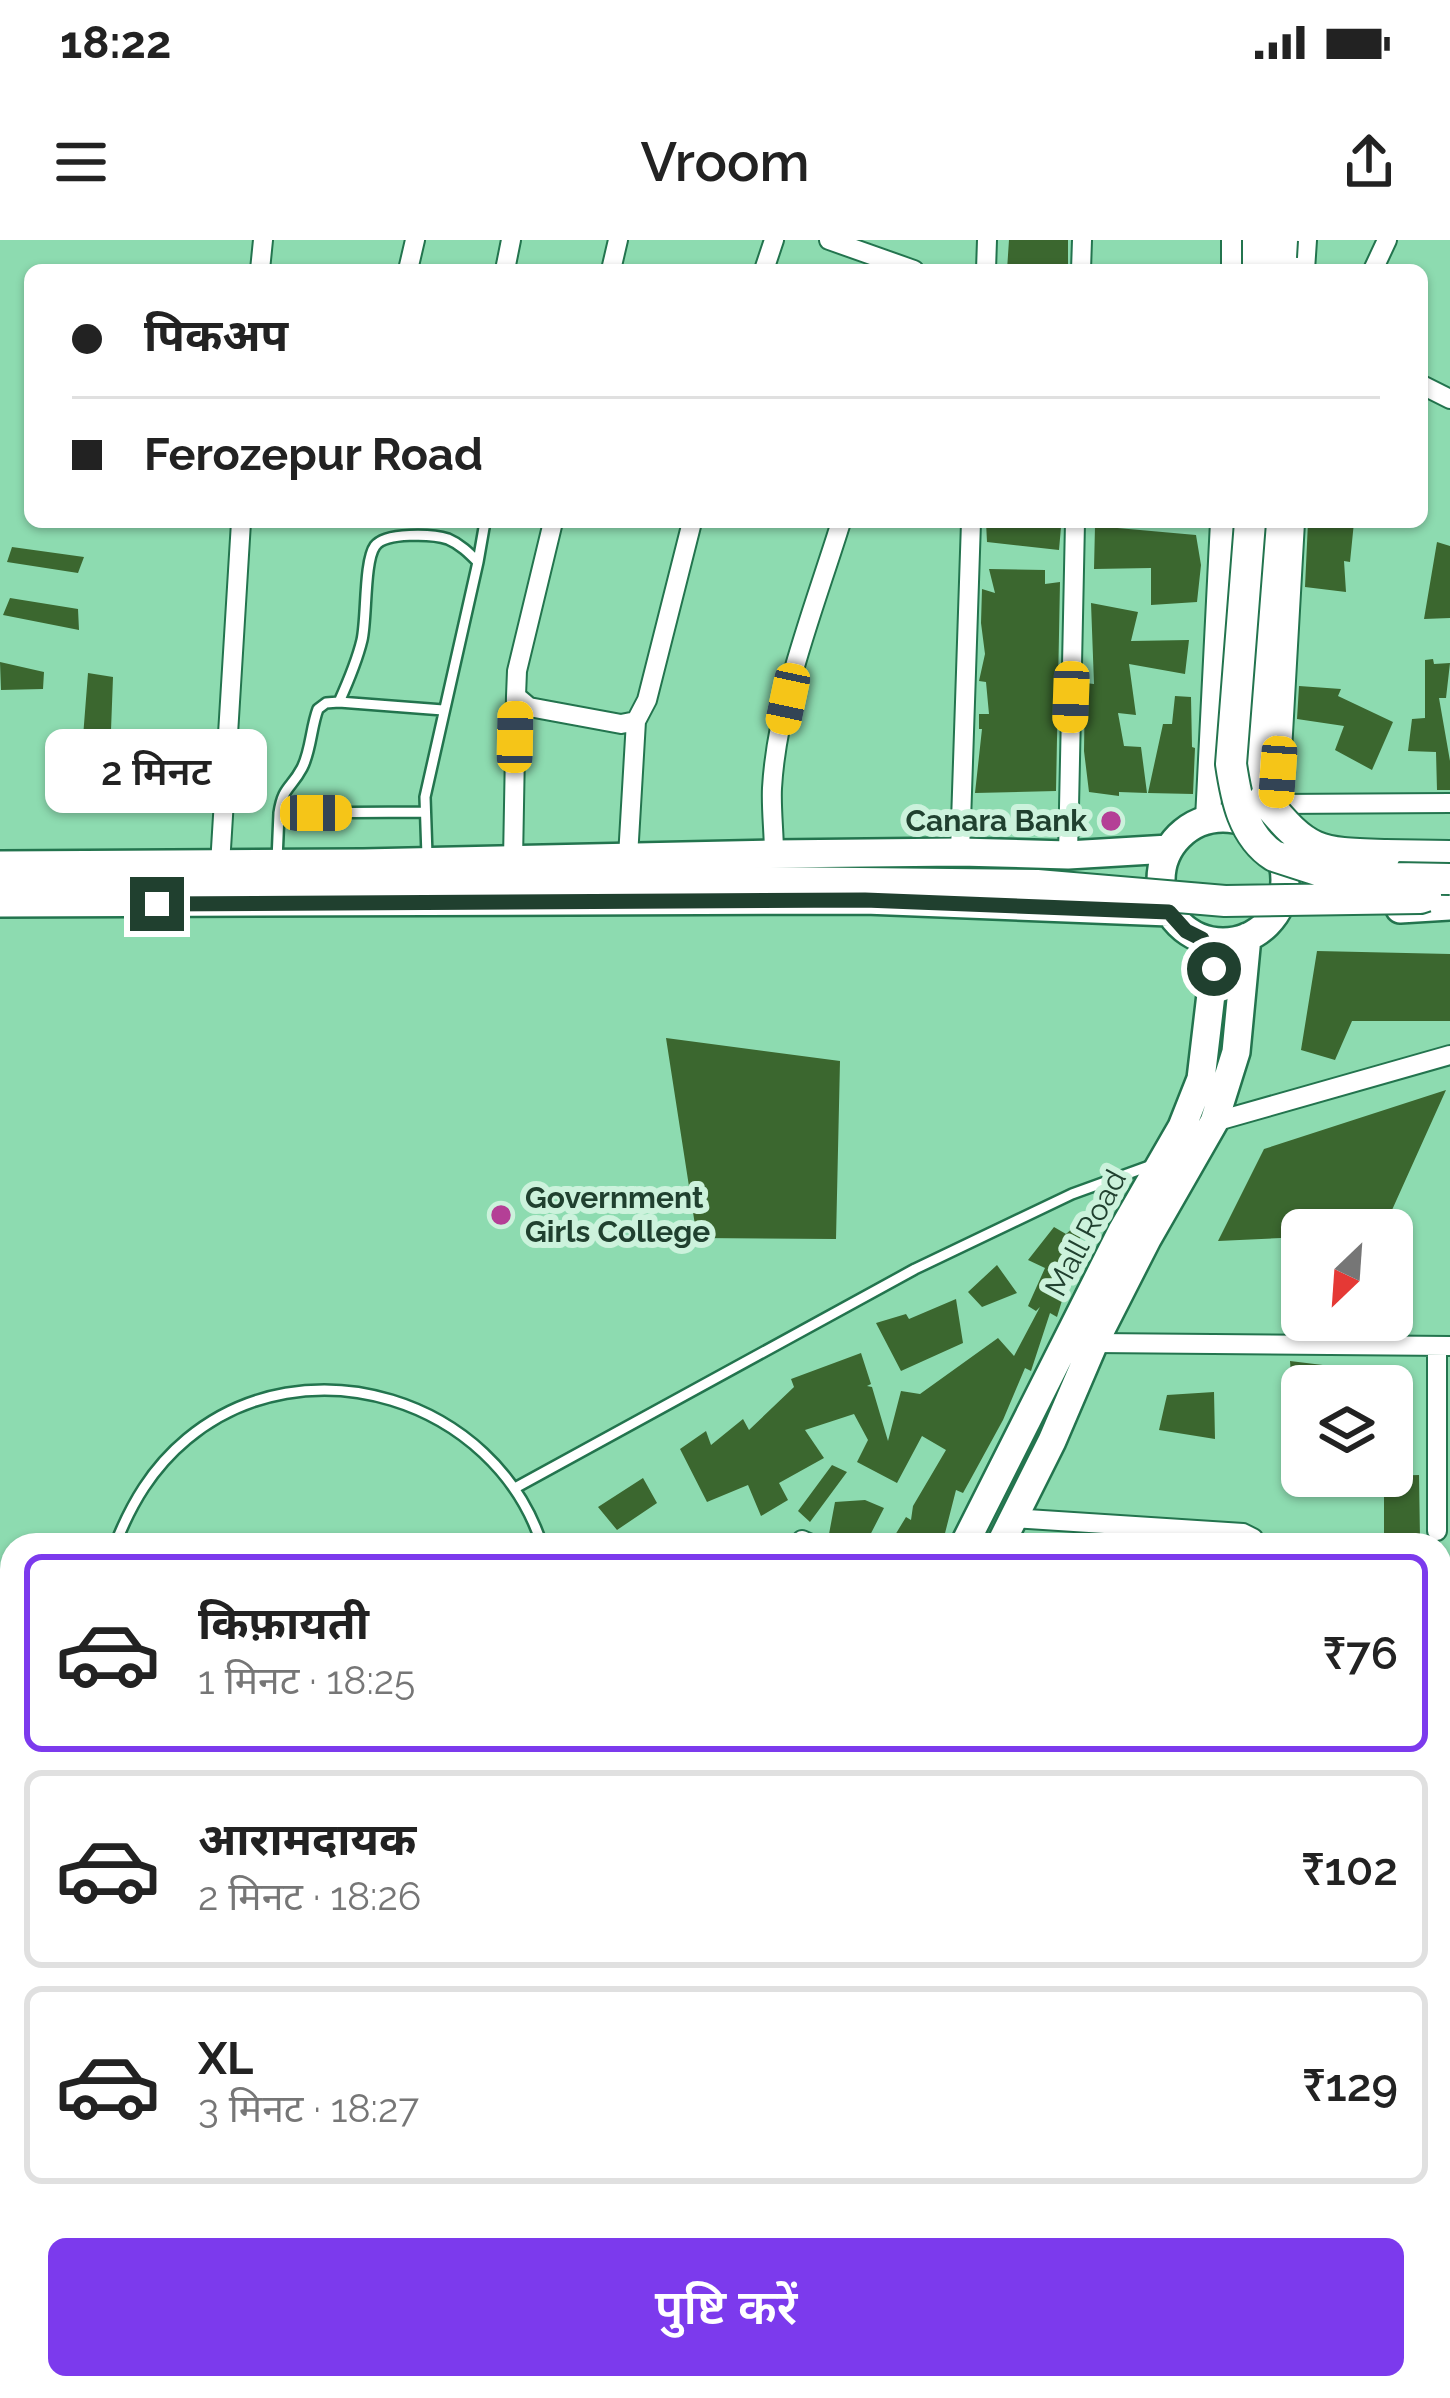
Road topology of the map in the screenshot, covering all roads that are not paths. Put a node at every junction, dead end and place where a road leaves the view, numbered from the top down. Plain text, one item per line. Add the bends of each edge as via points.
1 (829, 240) edge
2 (897, 264) edge
3 (241, 528) edge
4 (483, 528) edge
5 (552, 528) edge
6 (690, 528) edge
7 (839, 528) edge
8 (971, 528) edge
9 (1075, 528) edge
10 (1223, 528) edge
11 (1250, 528) edge
12 (1273, 528) edge
13 (1292, 528) edge
14 (478, 562) junction
15 (516, 696) junction
16 (339, 702) junction
17 (443, 710) junction
18 (636, 721) junction
19 (1270, 802) junction
20 (1450, 802) edge
21 (424, 812) junction
22 (279, 813) junction
23 (1208, 819) junction
24 (1263, 838) junction
25 (1450, 845) edge
26 (1169, 849) junction
27 (961, 852) junction
28 (774, 854) junction
29 (1061, 855) junction
30 (1450, 856) edge
31 (628, 857) junction
32 (513, 860) junction
33 (428, 862) junction
34 (278, 863) junction
35 (0, 865) edge
36 (220, 865) junction
37 (1450, 882) edge
38 (0, 888) edge
39 (1053, 894) junction
40 (0, 903) edge
41 (1450, 906) edge
42 (1169, 912) junction
43 (1273, 916) junction
44 (1247, 938) junction
45 (1202, 939) junction
46 (1450, 1055) edge
47 (1214, 1122) junction
48 (1163, 1161) junction
49 (1094, 1343) junction
50 (1443, 1346) edge
51 (515, 1488) junction
52 (1013, 1518) junction
53 (1437, 1531) dead end
54 (120, 1533) edge
55 (538, 1533) edge
56 (970, 1533) edge
57 (1006, 1533) edge
58 (1243, 1533) edge

1 - 2 street
3 - 36 street
4 - 14 lane
5 - 15 street
6 - 18 street
7 - 28 street via 777,749
8 - 27 street
9 - 29 street
10 - 23 street
11 - 24 main road, bridge via 1231,764 1236,798
12 - 19 main road via 1262,704 1262,791
13 - 19 street
14 - 16 lane via 435,536 379,542 361,644
14 - 17 lane
15 - 18 street via 529,706
15 - 32 street
16 - 17 lane
16 - 22 lane via 318,709 303,767
17 - 21 lane
18 - 31 street
19 - 20 street
19 - 24 street
19 - 30 main road, bridge via 1317,850
21 - 22 lane
21 - 33 lane
22 - 34 lane
23 - 24 main road via 1249,824
23 - 26 main road
24 - 25 main road
24 - 37 main road, bridge via 1274,856 1339,877
24 - 43 main road via 1285,873
26 - 29 main road
26 - 42 main road via 1160,881
27 - 28 main road
27 - 29 main road
28 - 31 main road
29 - 39 main road
31 - 32 main road
32 - 33 main road
33 - 34 main road
34 - 36 main road
35 - 36 main road
37 - 39 main road, bridge via 1420,898
38 - 39 main road via 841,882
39 - 40 main road
39 - 42 main road
41 - 43 main road
42 - 45 main road
43 - 44 main road
44 - 45 main road
44 - 47 main road, Mall Road via 1235,1052
45 - 48 main road, Mall Road via 1214,969 1201,1079
46 - 47 street
47 - 49 main road, Mall Road
48 - 51 lane via 1072,1194 915,1269
48 - 56 main road, Mall Road
49 - 50 street
49 - 52 main road, Mall Road
50 - 53 street
51 - 54 lane via 450,1425 365,1393 320,1390 273,1396 189,1438 154,1471
51 - 55 lane
52 - 57 main road, Mall Road
52 - 58 street

